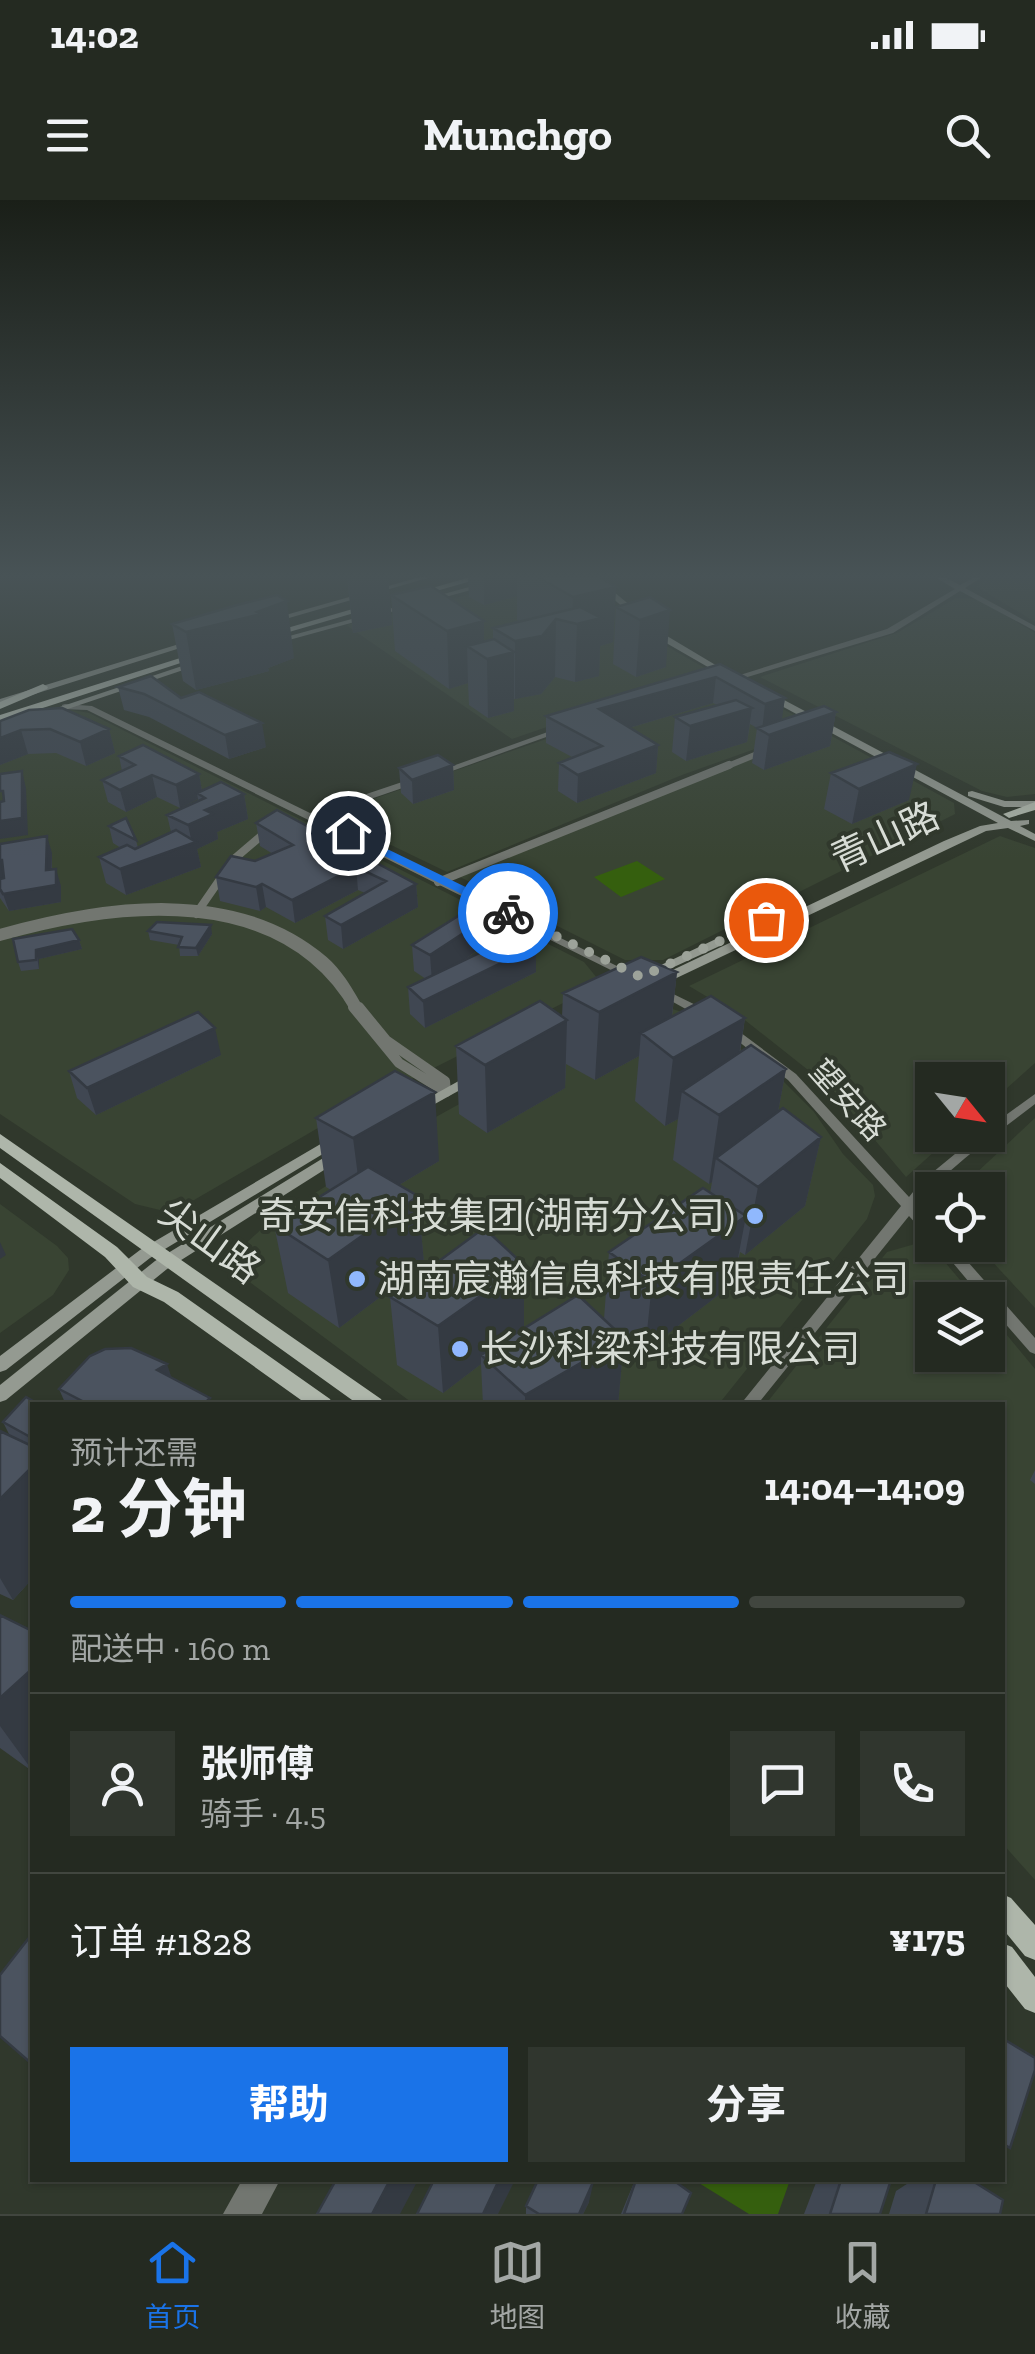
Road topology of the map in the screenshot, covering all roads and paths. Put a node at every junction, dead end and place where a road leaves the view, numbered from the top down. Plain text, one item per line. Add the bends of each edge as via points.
1 (115, 671) edge
2 (128, 671) edge
3 (143, 671) edge
4 (156, 671) edge
5 (726, 671) edge
6 (727, 671) edge
7 (762, 671) edge
8 (739, 678) junction
9 (715, 683) edge
10 (43, 688) joint
11 (760, 691) edge
12 (96, 696) junction
13 (0, 706) edge
14 (64, 707) junction
15 (0, 719) edge
16 (564, 729) edge
17 (0, 730) edge
18 (768, 749) edge
19 (972, 794) junction
20 (956, 795) junction
21 (1035, 805) edge
22 (304, 817) junction
23 (1018, 820) edge
24 (277, 828) edge
25 (964, 831) junction
26 (1035, 838) edge
27 (438, 880) junction
28 (200, 913) junction
29 (0, 935) edge
30 (640, 984) junction
31 (487, 1064) edge
32 (446, 1086) junction
33 (430, 1090) junction
34 (1035, 1094) edge
35 (1005, 1118) edge
36 (0, 1140) edge
37 (347, 1141) edge
38 (958, 1152) edge
39 (964, 1152) edge
40 (0, 1169) edge
41 (907, 1201) junction
42 (915, 1208) edge
43 (915, 1211) edge
44 (162, 1254) junction
45 (960, 1262) edge
46 (967, 1262) edge
47 (132, 1275) junction
48 (1035, 1338) edge
49 (1035, 1348) edge
50 (0, 1365) edge
51 (0, 1395) edge
52 (319, 1402) edge
53 (370, 1402) edge
54 (741, 1402) edge
55 (750, 1402) edge
56 (1005, 1911) edge
57 (1035, 1946) edge
58 (1005, 1961) edge
59 (1035, 1999) edge
60 (254, 2182) edge
61 (267, 2182) edge
62 (235, 2214) edge
63 (249, 2214) edge

1 - 10 main road
2 - 13 highway
3 - 15 highway
4 - 12 main road
5 - 8 main road
6 - 8 main road
7 - 8 street
8 - 9 street
8 - 19 main road
10 - 13 highway
11 - 20 main road via 819,728
12 - 14 main road
12 - 22 street, 望安路 via 90,704
14 - 17 main road
14 - 22 street, 望安路 via 89,708
16 - 22 street
18 - 27 street
19 - 21 main road
19 - 23 main road
20 - 23 main road
20 - 25 main road via 970,810
21 - 23 main road, 青山路
22 - 27 street, 望安路
23 - 25 main road, 青山路
23 - 26 main road
24 - 28 street via 240,860
25 - 26 main road
25 - 30 main road, 青山路
27 - 30 street, 望安路
28 - 29 street via 96,916
28 - 32 street via 259,925 306,946 340,976 380,1036
28 - 33 street via 276,935 316,958 367,1028
30 - 41 street, 望安路 via 738,1034 792,1076
31 - 32 main road
32 - 33 main road
32 - 33 main road via 397,1114
34 - 35 street
36 - 44 main road, 尖山路
37 - 44 main road
38 - 41 street
39 - 41 street
40 - 47 main road, 尖山路
41 - 42 street, 望安路
41 - 43 street, 望安路
41 - 54 street
41 - 55 street
44 - 47 main road
44 - 53 main road, 尖山路
45 - 49 street
46 - 48 street
47 - 50 main road
47 - 51 main road
47 - 52 main road, 尖山路
56 - 57 main road
58 - 59 main road
60 - 62 street
61 - 63 street

